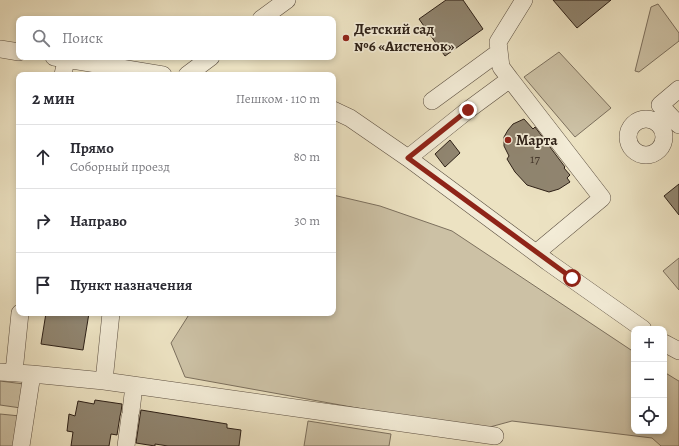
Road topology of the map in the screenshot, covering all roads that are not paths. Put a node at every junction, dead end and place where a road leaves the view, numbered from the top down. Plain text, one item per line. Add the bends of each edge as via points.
1 (286, 0) edge
2 (524, 0) edge
3 (265, 16) edge
4 (0, 49) edge
5 (16, 52) edge
6 (499, 52) junction
7 (207, 60) edge
8 (61, 64) edge
9 (131, 72) edge
10 (191, 72) edge
11 (510, 79) junction
12 (679, 89) edge
13 (432, 101) dead end
14 (660, 105) junction
15 (336, 111) edge
16 (644, 120) dead end
17 (679, 125) edge
18 (408, 158) junction
19 (536, 252) junction
20 (19, 316) edge
21 (111, 316) edge
22 (639, 326) edge
23 (667, 345) edge
24 (679, 351) edge
25 (7, 372) edge
26 (32, 374) junction
27 (104, 381) junction
28 (134, 386) junction
29 (495, 436) dead end
30 (21, 446) edge
31 (126, 446) edge

1 - 3 street
2 - 6 street via 498,42
4 - 5 street
6 - 11 street via 501,67
6 - 13 street
7 - 10 street
8 - 9 street
11 - 18 street
11 - 19 street via 602,198
12 - 14 street
14 - 16 street
14 - 17 street
15 - 18 street via 350,118
18 - 19 street
19 - 22 street
20 - 25 street
21 - 27 street
23 - 24 street
25 - 26 street
26 - 27 street
26 - 30 street
27 - 28 street
28 - 29 street
28 - 31 street

